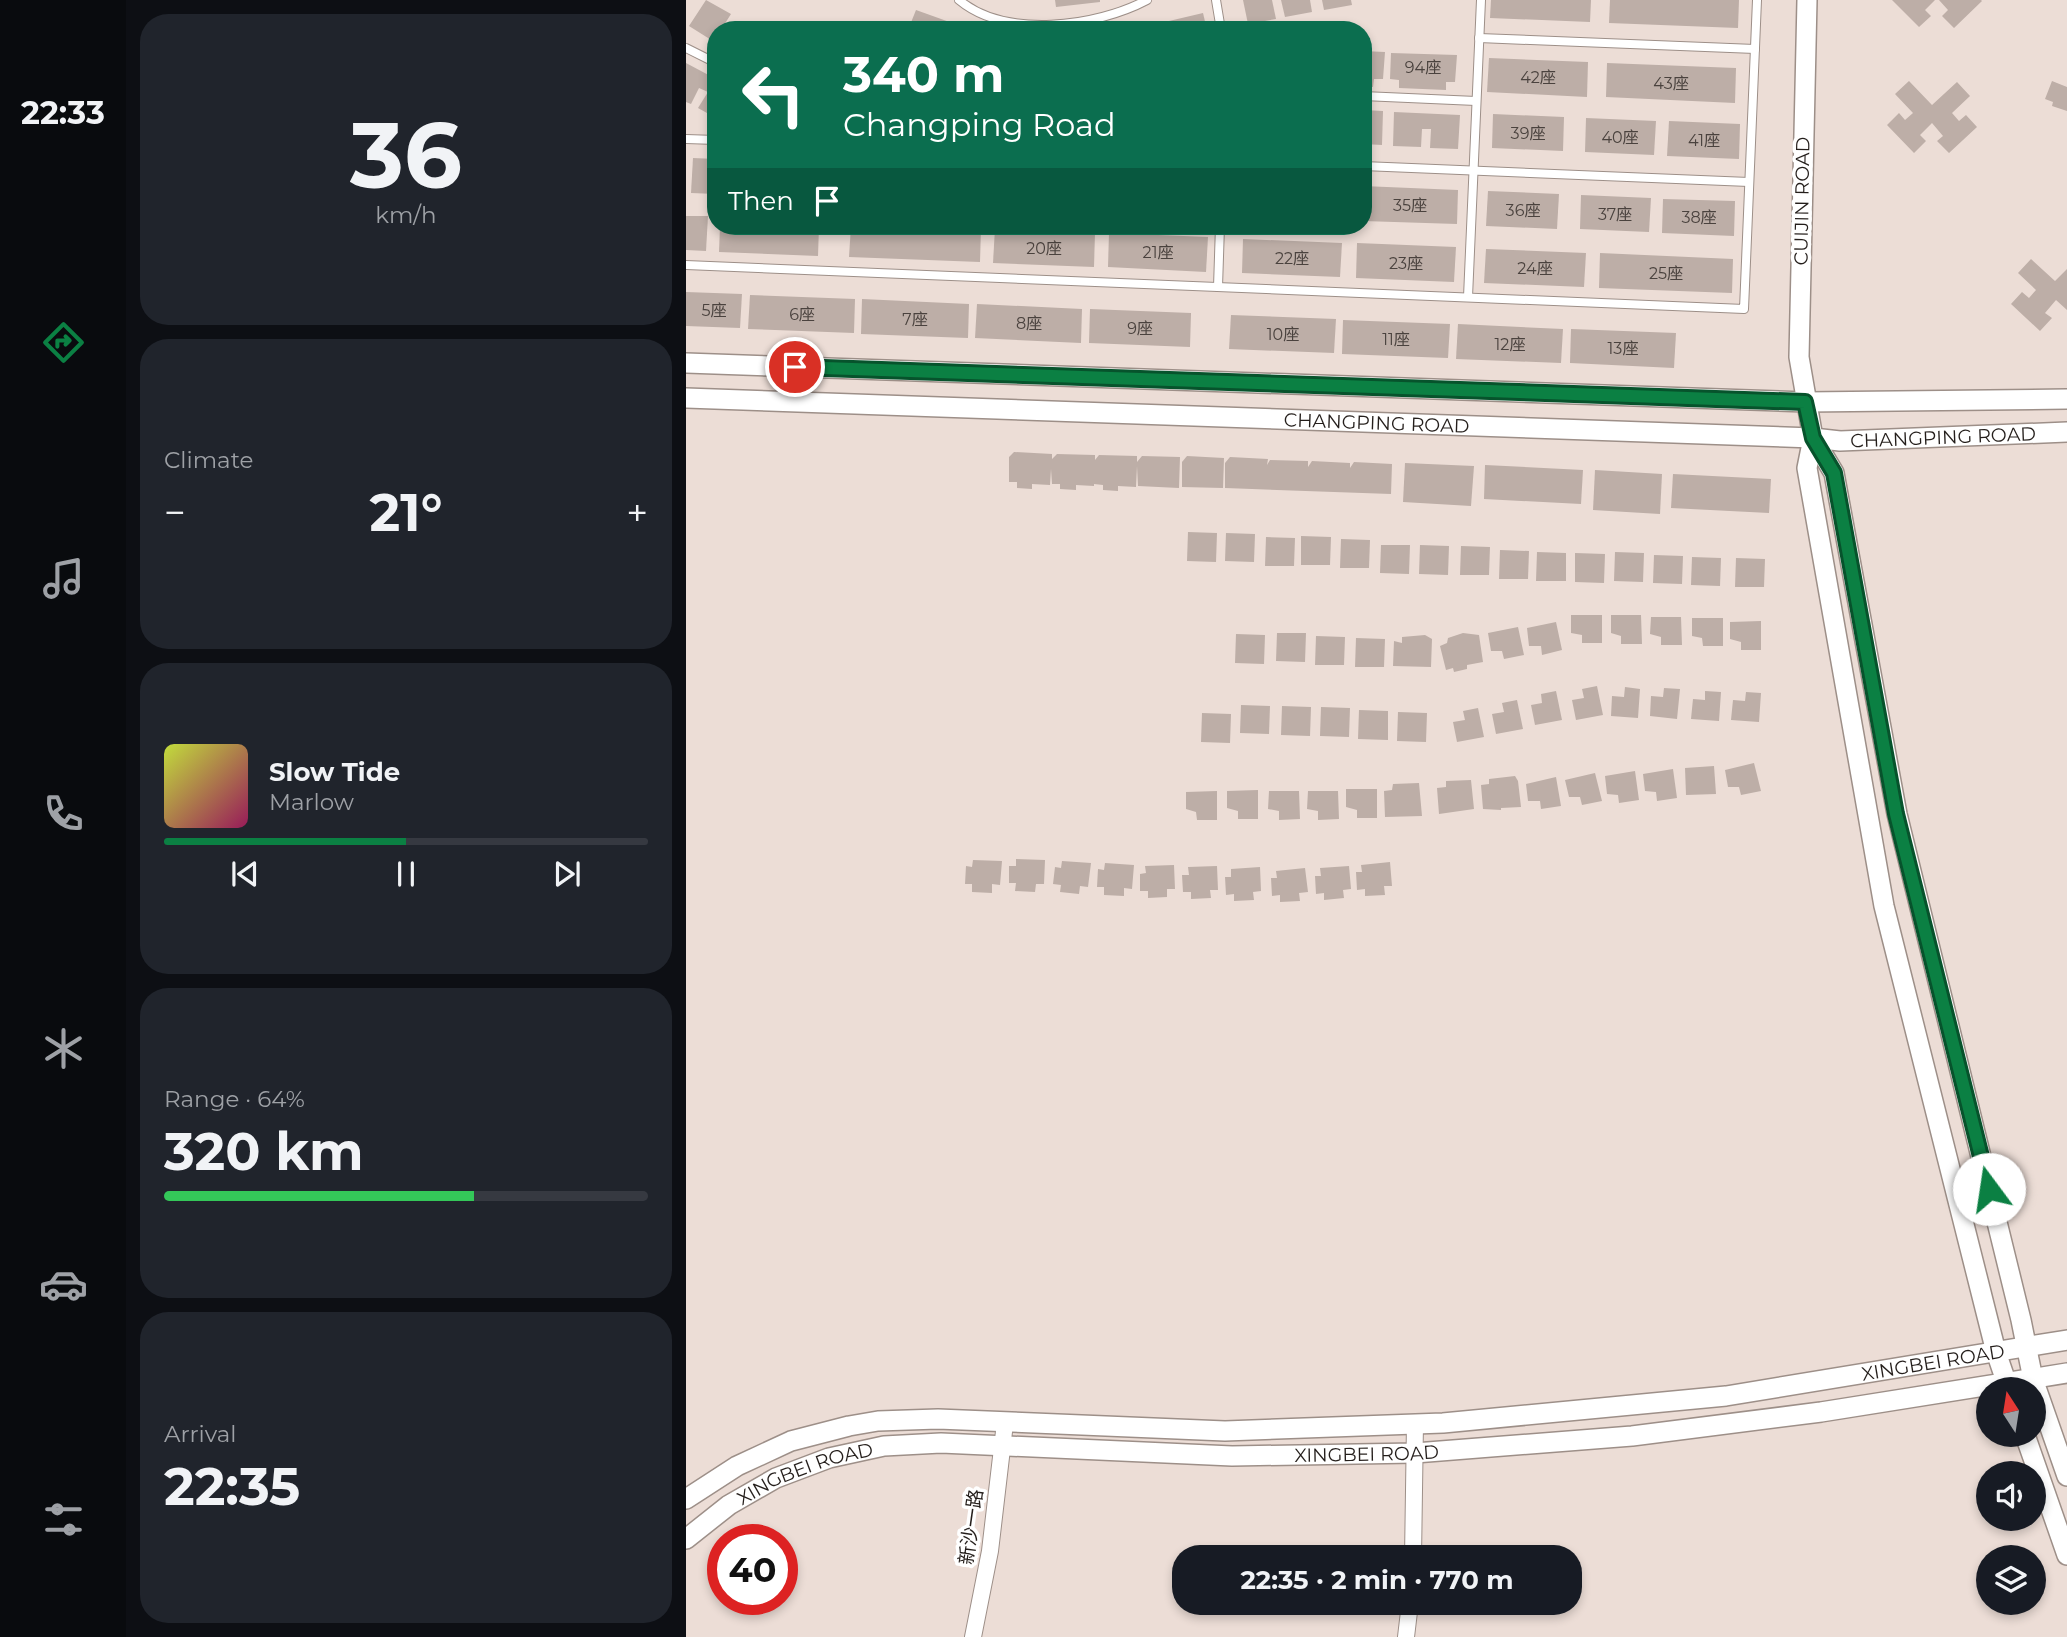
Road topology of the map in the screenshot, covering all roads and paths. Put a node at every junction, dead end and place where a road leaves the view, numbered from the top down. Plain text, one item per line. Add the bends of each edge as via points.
1 (959, 0) edge
2 (1147, 0) edge
3 (1216, 0) edge
4 (1481, 0) edge
5 (1757, 0) edge
6 (1807, 0) edge
7 (1012, 21) edge
8 (1081, 21) edge
9 (1220, 21) edge
10 (1479, 38) junction
11 (686, 48) edge
12 (1755, 50) junction
13 (707, 59) edge
14 (1372, 96) edge
15 (1476, 101) junction
16 (686, 139) edge
17 (707, 140) edge
18 (1372, 166) edge
19 (1473, 171) junction
20 (1749, 183) junction
21 (1220, 235) edge
22 (686, 265) edge
23 (1218, 287) junction
24 (1468, 297) junction
25 (686, 363) edge
26 (686, 398) edge
27 (2067, 399) edge
28 (1805, 402) junction
29 (2067, 432) edge
30 (1813, 438) junction
31 (2067, 1340) edge
32 (2027, 1347) junction
33 (1996, 1352) junction
34 (2067, 1373) edge
35 (2004, 1377) edge
36 (2033, 1377) edge
37 (2044, 1377) edge
38 (1976, 1390) edge
39 (2046, 1416) edge
40 (1005, 1423) junction
41 (1415, 1423) junction
42 (1003, 1447) junction
43 (2029, 1447) edge
44 (1415, 1453) junction
45 (2067, 1476) edge
46 (686, 1499) edge
47 (686, 1539) edge
48 (1413, 1545) edge
49 (2067, 1555) edge
50 (1409, 1615) edge
51 (973, 1637) edge
52 (1406, 1637) edge

1 - 7 lane via 985,15
2 - 8 lane
3 - 9 lane
4 - 10 lane
5 - 12 lane
6 - 28 street, CUIJIN ROAD via 1799,357
10 - 12 lane
10 - 15 lane
11 - 13 lane
12 - 20 lane
14 - 15 lane
15 - 19 lane
16 - 17 lane
18 - 19 lane
19 - 20 lane
19 - 24 lane
20 - 24 lane via 1744,309
21 - 23 lane
22 - 23 lane
23 - 24 lane
25 - 28 street, CHANGPING ROAD
26 - 30 street, CHANGPING ROAD
27 - 28 street, CHANGPING ROAD
28 - 30 street, CUIJIN ROAD
29 - 30 street, CHANGPING ROAD via 1840,441
30 - 32 street via 1834,473 1896,814
30 - 33 street via 1807,468 1884,906
31 - 32 street, XINGBEI ROAD
32 - 33 street, XINGBEI ROAD
32 - 36 street
33 - 35 street
33 - 41 street, XINGBEI ROAD via 1726,1396
34 - 37 street, XINGBEI ROAD
38 - 44 street, XINGBEI ROAD via 1632,1436
39 - 45 street
40 - 41 street, XINGBEI ROAD via 1225,1431
40 - 42 street, 新沙一路
40 - 46 street, XINGBEI ROAD via 908,1419 830,1430 764,1453
41 - 44 street
42 - 44 street, XINGBEI ROAD via 1232,1457
42 - 47 street, XINGBEI ROAD via 912,1443 829,1458 752,1491
42 - 51 street, 新沙一路
43 - 49 street
44 - 48 street
50 - 52 street

